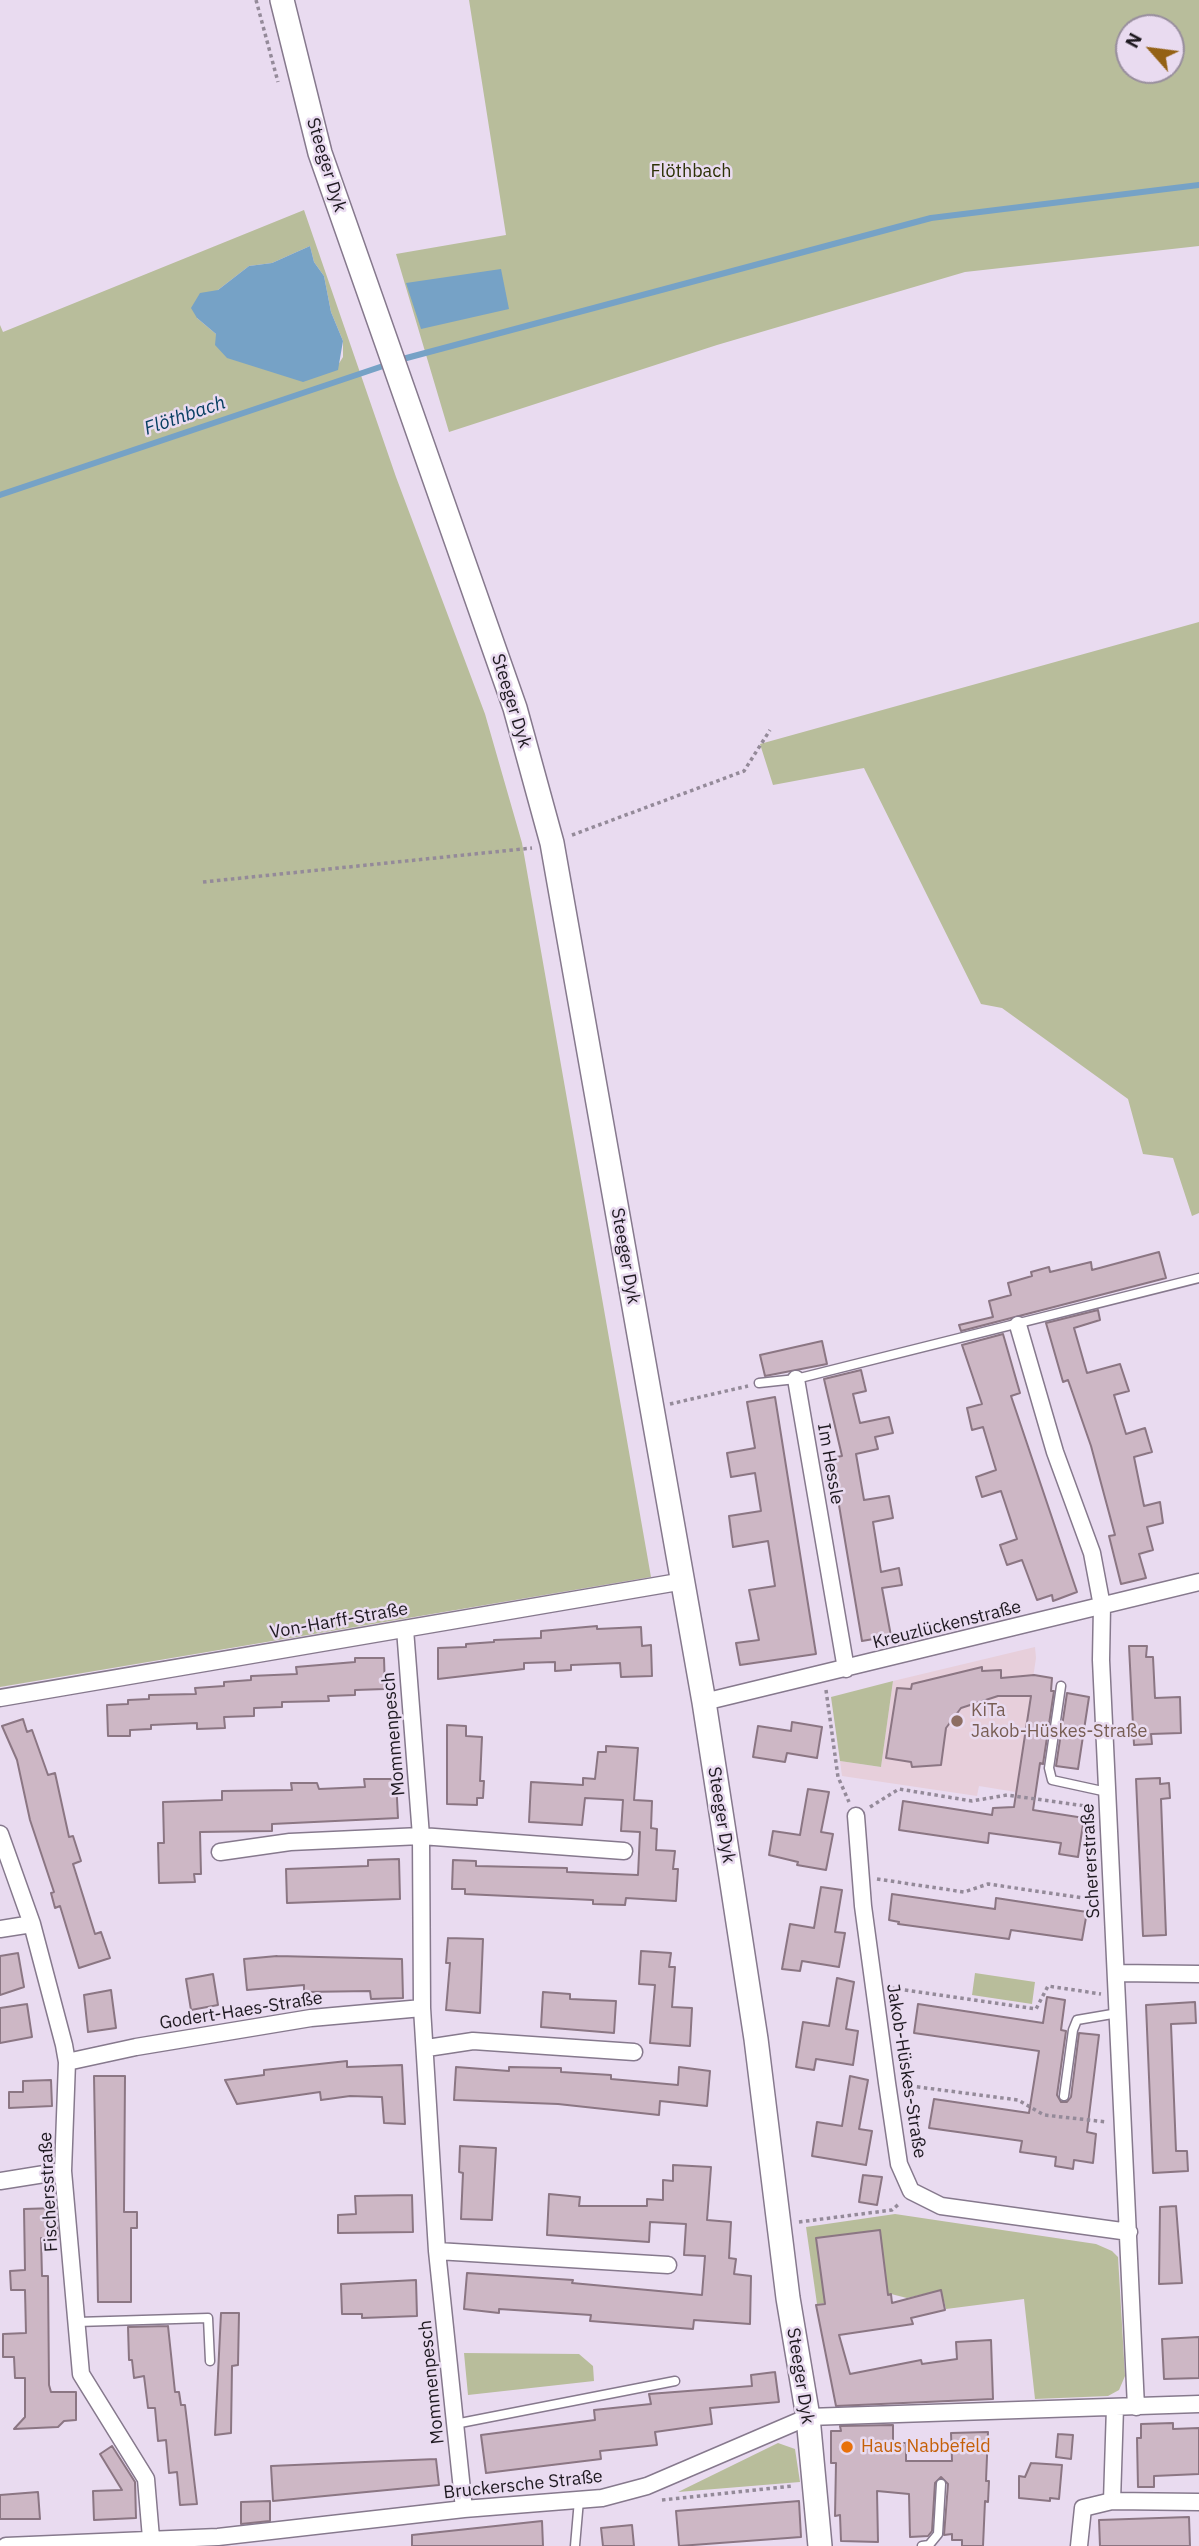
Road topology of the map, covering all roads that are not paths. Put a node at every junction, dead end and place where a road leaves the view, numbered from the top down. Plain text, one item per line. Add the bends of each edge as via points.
1 (282, 0) edge
2 (1199, 1278) edge
3 (1018, 1325) junction
4 (796, 1380) junction
5 (759, 1383) road end
6 (684, 1581) junction
7 (1199, 1582) edge
8 (1102, 1606) junction
9 (404, 1629) junction
10 (846, 1670) junction
11 (1061, 1686) dead end
12 (0, 1698) edge
13 (704, 1702) junction
14 (1107, 1792) junction
15 (856, 1816) road end
16 (0, 1834) edge
17 (421, 1836) junction
18 (220, 1852) dead end
19 (624, 1852) dead end
20 (32, 1924) junction
21 (0, 1929) edge
22 (1117, 1973) junction
23 (1199, 1974) edge
24 (422, 2008) junction
25 (1118, 2013) junction
26 (427, 2048) junction
27 (634, 2052) dead end
28 (67, 2062) junction
29 (1064, 2096) dead end
30 (63, 2171) junction
31 (0, 2181) edge
32 (1129, 2232) junction
33 (437, 2251) junction
34 (668, 2265) dead end
35 (77, 2322) junction
36 (210, 2361) dead end
37 (675, 2381) dead end
38 (1199, 2404) edge
39 (1115, 2407) junction
40 (1136, 2407) junction
41 (808, 2417) junction
42 (455, 2424) junction
43 (941, 2484) dead end
44 (579, 2500) junction
45 (1112, 2501) junction
46 (1199, 2502) edge
47 (464, 2509) junction
48 (151, 2538) junction
49 (218, 2541) edge
50 (6, 2546) edge
51 (575, 2546) edge
52 (820, 2546) edge
53 (922, 2546) edge
54 (1079, 2546) edge

1 - 6 street, Steeger Dyk via 320,153 515,708
2 - 3 lane
3 - 4 lane
3 - 8 street, Schererstraße via 1055,1452 1092,1553
4 - 5 lane
4 - 10 street, Im Hessle
6 - 9 street, Von-Harff-Straße
6 - 13 street, Steeger Dyk
7 - 8 street, Kreuzlückenstraße
8 - 10 street, Kreuzlückenstraße
8 - 14 street, Schererstraße
9 - 12 street, Von-Harff-Straße
9 - 17 street, Mommenpesch
10 - 13 street, Kreuzlückenstraße
11 - 14 lane via 1049,1768 1052,1780
13 - 41 street, Steeger Dyk
14 - 22 street, Schererstraße
15 - 32 street, Jakob-Hüskes-Straße via 887,2083 899,2164 911,2191 941,2206
16 - 20 street, Fischersstraße
17 - 18 street via 290,1842
17 - 19 street
17 - 24 street, Mommenpesch
20 - 21 street
20 - 28 street, Fischersstraße
22 - 23 street
22 - 25 street, Schererstraße
24 - 26 street, Mommenpesch
24 - 28 street, Godert-Haes-Straße via 311,2018 136,2046
25 - 29 lane via 1077,2020
25 - 32 street, Schererstraße
26 - 27 street via 473,2041
26 - 33 street, Mommenpesch
28 - 30 street, Fischersstraße
30 - 31 street
30 - 35 street, Fischersstraße
32 - 40 street, Schererstraße
33 - 34 street
33 - 42 street, Mommenpesch
35 - 36 lane via 208,2318
35 - 48 street, Fischersstraße via 81,2374 146,2479
37 - 42 lane
38 - 40 street, Bruckersche Straße
39 - 40 street, Bruckersche Straße
39 - 41 street, Bruckersche Straße
39 - 45 street
41 - 44 street, Bruckersche Straße via 630,2491
41 - 52 street, Steeger Dyk
42 - 47 street, Mommenpesch
43 - 53 lane via 938,2534
44 - 47 street, Bruckersche Straße
44 - 51 lane
45 - 46 street
45 - 54 street via 1083,2508
47 - 49 street, Bruckersche Straße
48 - 49 street, Bruckersche Straße
48 - 50 street, Bruckersche Straße

